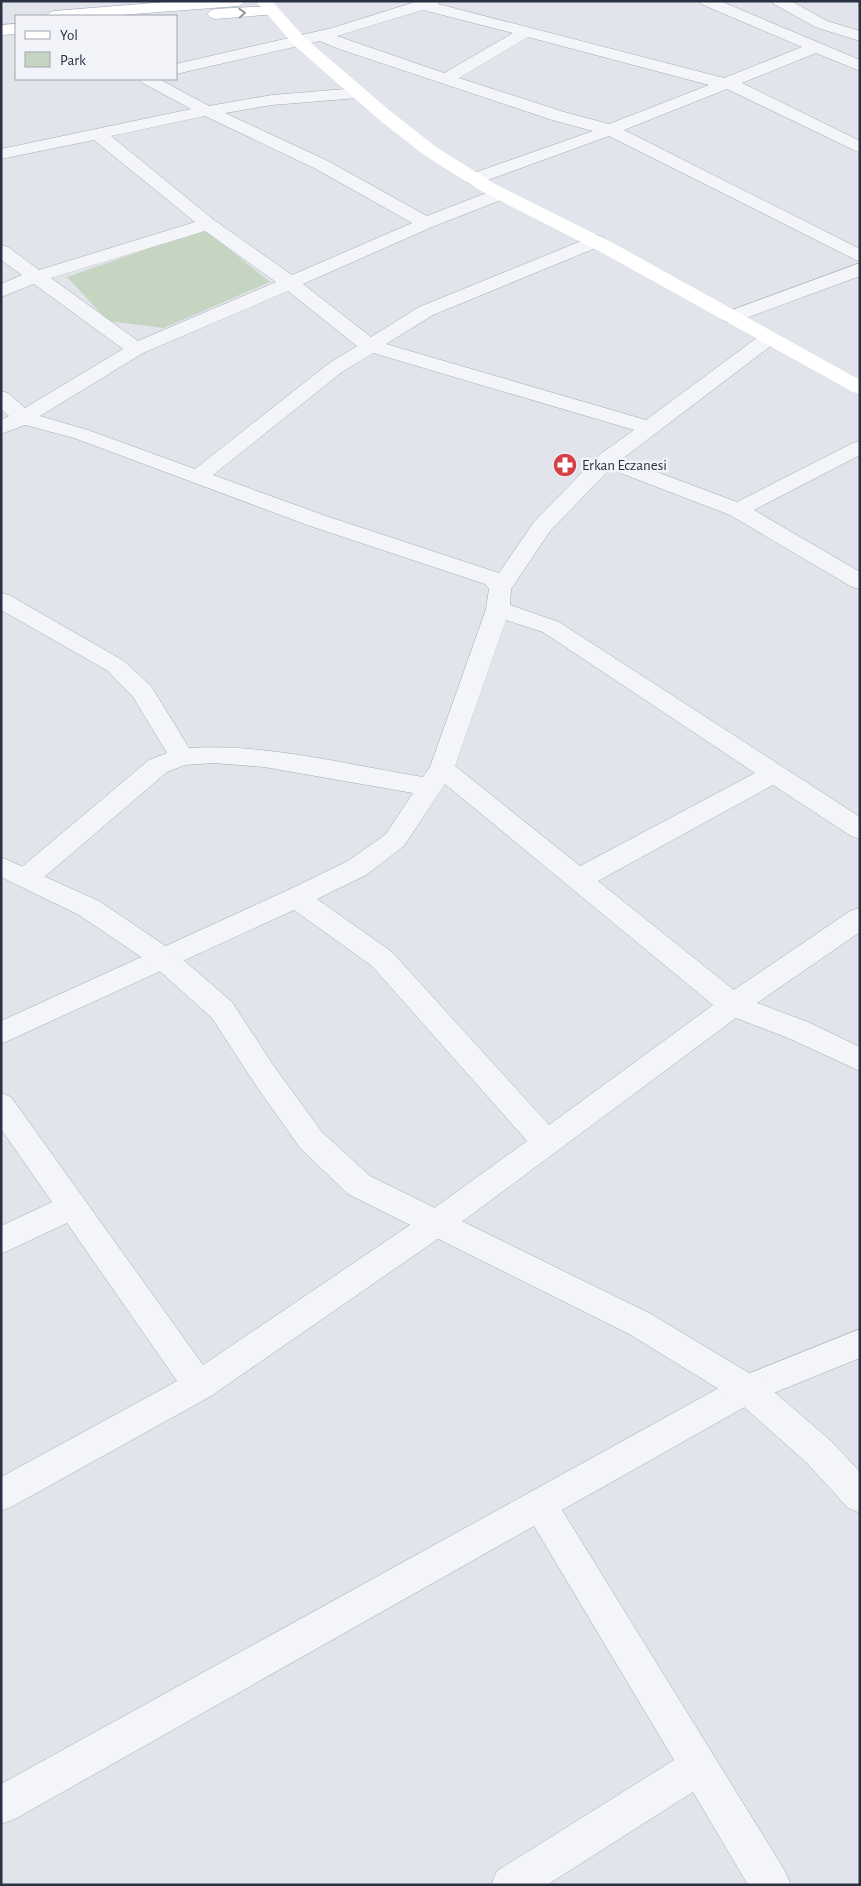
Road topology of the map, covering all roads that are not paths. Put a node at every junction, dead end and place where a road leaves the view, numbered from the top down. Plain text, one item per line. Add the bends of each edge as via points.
1 (238, 1) edge
2 (706, 1) edge
3 (779, 1) edge
4 (416, 5) edge
5 (115, 6) edge
6 (268, 6) edge
7 (60, 15) edge
8 (178, 17) edge
9 (15, 19) edge
10 (1, 20) edge
11 (15, 28) edge
12 (1, 30) edge
13 (526, 32) junction
14 (321, 35) junction
15 (860, 36) edge
16 (299, 42) junction
17 (815, 48) junction
18 (860, 51) edge
19 (833, 56) junction
20 (860, 66) edge
21 (178, 69) edge
22 (446, 79) junction
23 (149, 80) edge
24 (726, 84) junction
25 (358, 93) junction
26 (207, 110) junction
27 (610, 130) junction
28 (98, 134) junction
29 (860, 148) edge
30 (1, 154) edge
31 (474, 179) junction
32 (500, 194) junction
33 (426, 223) junction
34 (208, 224) junction
35 (596, 241) junction
36 (1, 251) edge
37 (860, 256) edge
38 (860, 269) edge
39 (35, 277) junction
40 (290, 283) junction
41 (1, 291) edge
42 (731, 317) junction
43 (769, 338) junction
44 (370, 346) junction
45 (136, 349) junction
46 (860, 388) edge
47 (1, 397) edge
48 (23, 418) junction
49 (1, 428) edge
50 (650, 428) junction
51 (860, 447) edge
52 (608, 460) junction
53 (198, 477) junction
54 (738, 510) junction
55 (860, 582) edge
56 (499, 599) junction
57 (1, 600) edge
58 (182, 758) junction
59 (775, 773) junction
60 (437, 777) junction
61 (860, 830) edge
62 (14, 872) edge
63 (579, 879) junction
64 (296, 898) junction
65 (860, 918) edge
66 (162, 958) junction
67 (733, 1005) junction
68 (1, 1034) edge
69 (860, 1060) edge
70 (1, 1106) edge
71 (547, 1143) junction
72 (72, 1206) junction
73 (437, 1223) junction
74 (1, 1241) edge
75 (860, 1343) edge
76 (198, 1386) junction
77 (747, 1389) junction
78 (1, 1496) edge
79 (860, 1497) edge
80 (540, 1505) junction
81 (699, 1766) junction
82 (1, 1805) edge
83 (511, 1885) edge
84 (771, 1885) edge

1 - 5 main road
2 - 17 street
3 - 15 street via 821,24
4 - 13 street
4 - 14 street
5 - 7 main road
8 -> 6 main road
6 - 16 main road
9 - 10 main road
11 - 12 main road
13 - 22 street
13 - 24 street
14 - 16 street
14 - 22 street
16 - 21 street
16 - 25 main road
17 - 19 street
17 - 24 street
18 - 19 street
19 - 20 street
22 - 27 street
23 - 26 street
24 - 27 street
24 - 29 street via 768,101
25 - 26 street via 272,100
25 - 31 main road via 430,151
26 - 28 street
26 - 33 street via 322,165
27 - 31 street
27 - 37 street
28 - 30 street
28 - 34 street
31 - 32 main road
32 - 33 street
32 - 35 main road
33 - 40 street
34 - 39 street
34 - 40 street
35 - 42 main road
35 - 44 street via 426,311
36 - 39 street
38 - 42 street
39 - 41 street
39 - 45 street
40 - 44 street
40 - 45 street
42 - 43 main road
43 - 46 main road
43 - 50 street
44 - 50 street
44 - 53 street via 335,368
45 - 48 street
47 - 48 street
48 - 49 street
48 - 53 street via 81,434
50 - 52 street
51 - 54 street
52 - 54 street
52 - 56 street via 542,527
53 - 56 street via 318,521 494,578
54 - 55 street
56 - 59 street via 551,627
56 - 60 street
57 - 58 street via 116,666 142,692
58 - 60 street via 212,755 264,758
58 - 62 street via 158,766
59 - 61 street
59 - 63 street
60 - 63 street
60 - 64 street via 395,840 357,868
62 - 66 street via 90,908
63 - 67 street
64 - 66 street
64 - 71 street via 382,959
65 - 67 street
66 - 68 street
66 - 73 street via 222,1010 311,1140 359,1185
67 - 69 street via 798,1030
67 - 71 street
70 - 72 street
71 - 73 street
72 - 74 street
72 - 76 street
73 - 76 street
73 - 77 street via 640,1324
75 - 77 street
76 - 78 street
77 - 79 street via 819,1452
77 - 80 street
80 - 81 street
80 - 82 street
81 - 83 street
81 - 84 street

